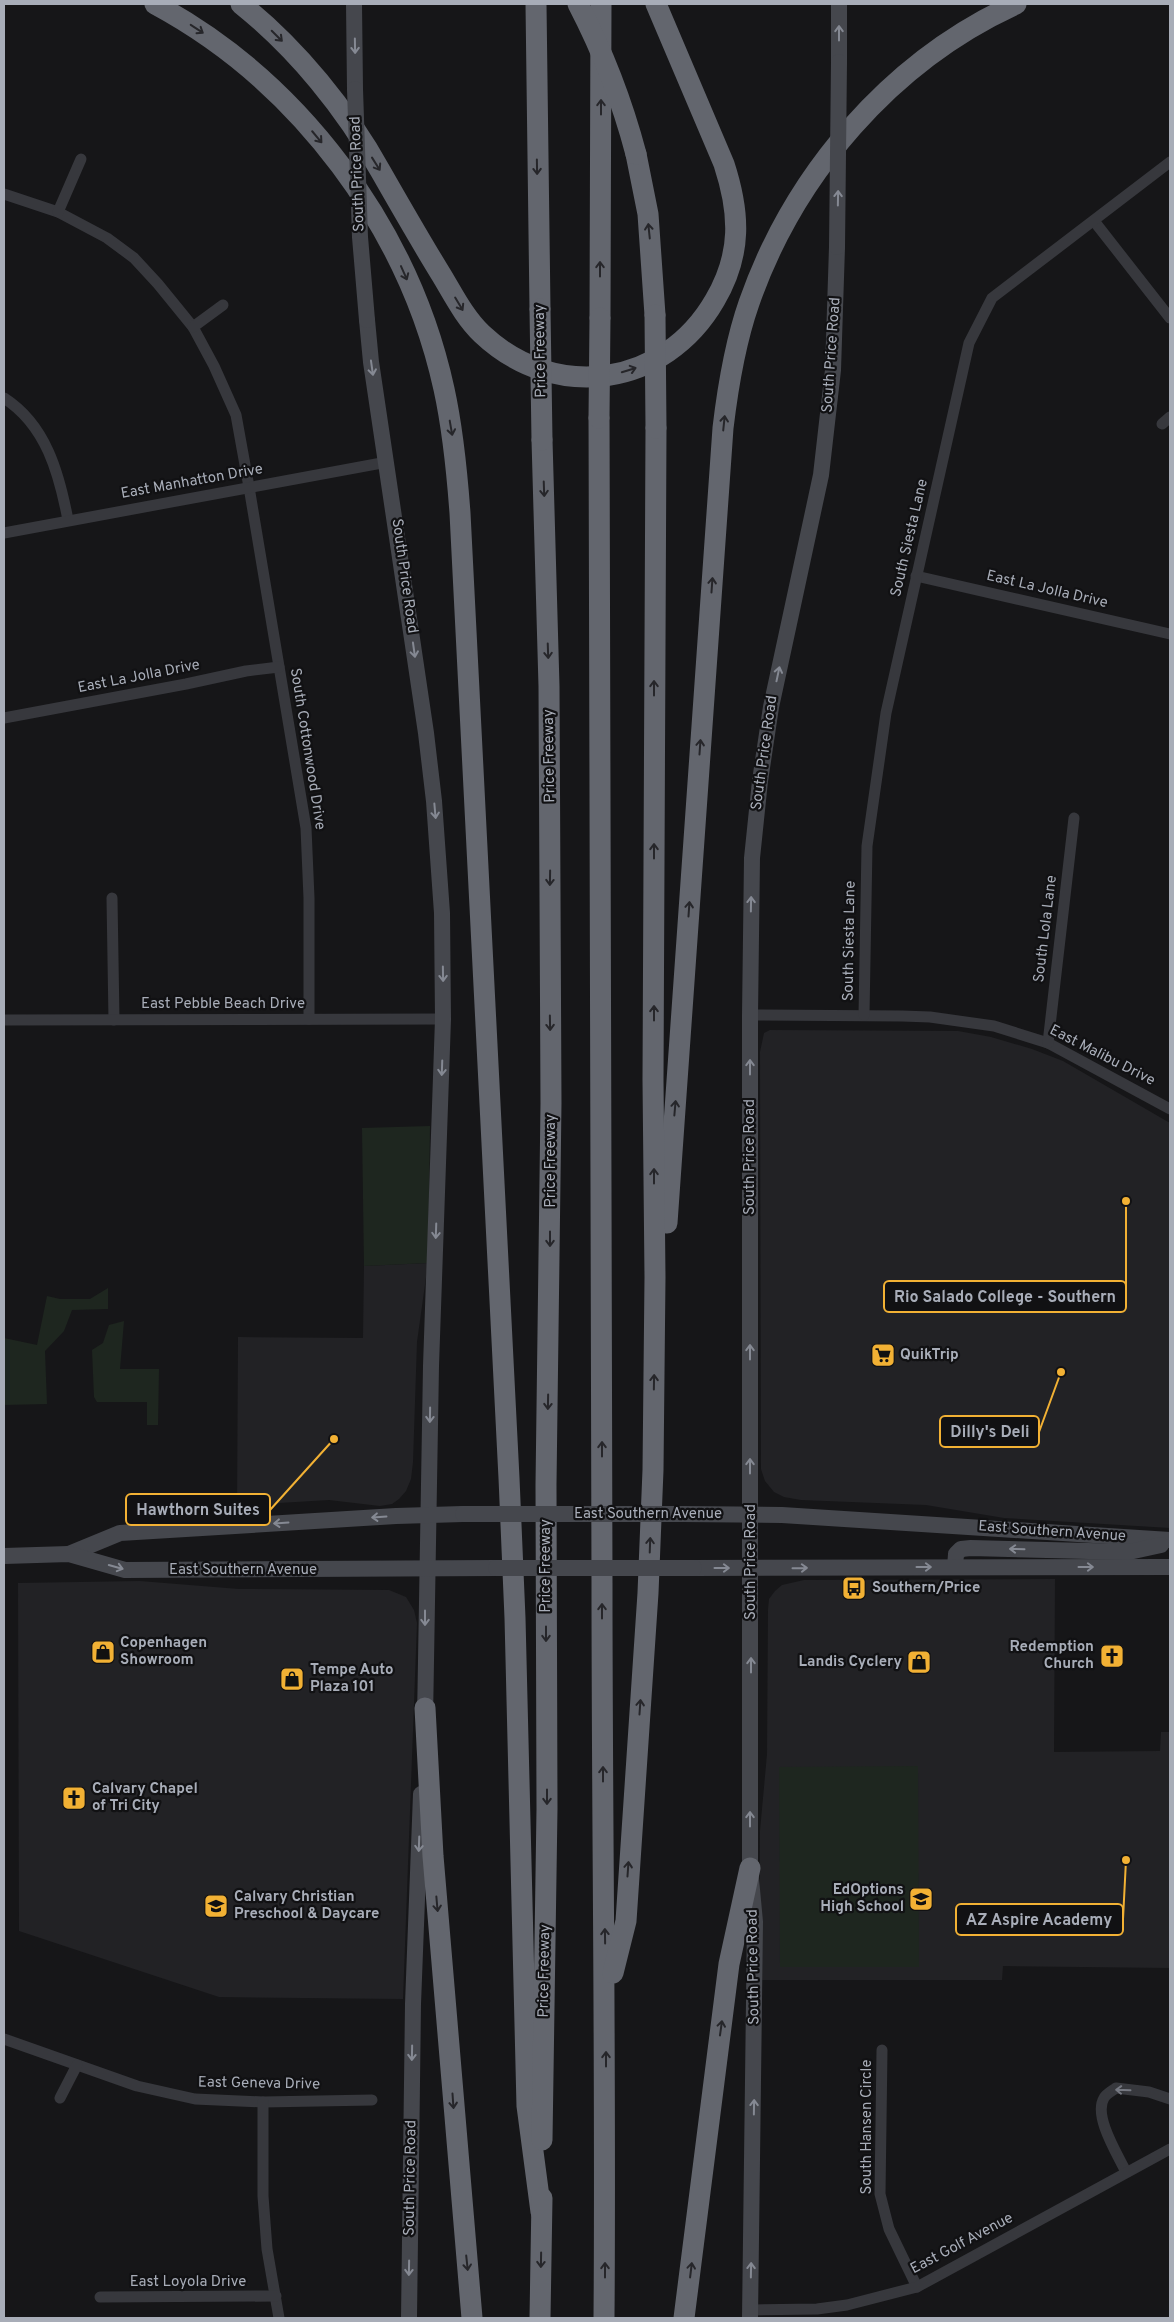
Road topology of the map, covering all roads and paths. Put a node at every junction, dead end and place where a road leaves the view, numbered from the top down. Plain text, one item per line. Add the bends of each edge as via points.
1 (155, 4) edge
2 (241, 4) edge
3 (354, 4) edge
4 (529, 4) edge
5 (536, 4) edge
6 (578, 4) edge
7 (601, 4) edge
8 (656, 4) edge
9 (839, 4) edge
10 (1016, 4) edge
11 (536, 118) junction
12 (81, 160) dead end
13 (1170, 162) edge
14 (4, 194) edge
15 (58, 212) junction
16 (1094, 221) junction
17 (223, 305) dead end
18 (1170, 318) edge
19 (193, 328) junction
20 (4, 398) edge
21 (387, 462) junction
22 (250, 487) junction
23 (68, 520) junction
24 (4, 532) edge
25 (916, 576) junction
26 (1170, 634) edge
27 (279, 667) junction
28 (4, 718) edge
29 (1074, 818) dead end
30 (112, 898) dead end
31 (750, 1014) junction
32 (864, 1014) junction
33 (309, 1019) junction
34 (443, 1019) junction
35 (4, 1020) edge
36 (114, 1020) junction
37 (1048, 1043) junction
38 (1170, 1109) edge
39 (655, 1277) junction
40 (428, 1515) junction
41 (750, 1515) junction
42 (1170, 1542) edge
43 (69, 1554) junction
44 (4, 1556) edge
45 (955, 1567) junction
46 (1170, 1567) edge
47 (751, 1568) junction
48 (427, 1569) junction
49 (425, 1708) junction
50 (750, 1868) junction
51 (606, 2003) junction
52 (4, 2039) edge
53 (882, 2050) dead end
54 (77, 2065) junction
55 (60, 2098) dead end
56 (1170, 2099) edge
57 (372, 2100) dead end
58 (263, 2102) junction
59 (1170, 2149) edge
60 (1126, 2172) junction
61 (541, 2212) junction
62 (917, 2287) junction
63 (276, 2296) junction
64 (100, 2297) dead end
65 (750, 2314) edge
66 (279, 2318) edge
67 (409, 2318) edge
68 (472, 2318) edge
69 (540, 2318) edge
70 (604, 2318) edge
71 (684, 2318) edge

1 -> 61 highway via 210,37 252,69 291,106 349,176 390,245 418,306 444,388 452,433 461,523 509,1478 527,2106
2 -> 8 highway via 306,67 338,107 380,170 465,315 480,332 511,358 526,365 569,376 592,377 643,366 669,353 686,339 716,300 730,271 736,243 733,190
3 -> 21 main road, South Price Road, bridge via 360,229 371,362
4 - 11 highway
5 - 11 highway, Price Freeway
39 -> 6 highway, bridge via 655,315 648,214 636,154 606,61
51 -> 7 highway, bridge via 599,418
31 -> 9 main road, South Price Road, bridge via 755,825 771,707 820,475 833,370
39 -> 10 highway via 666,1241 723,428 739,336 757,281 789,214 820,165 845,134 922,61 970,28
11 -> 61 highway, Price Freeway, bridge via 549,686 551,1103
12 - 15 street
13 - 16 street, South Siesta Lane
14 - 15 street, South Cottonwood Drive
15 - 19 street, South Cottonwood Drive via 107,238 134,258
16 - 18 street
16 - 25 street, South Siesta Lane via 992,298 969,343
17 - 19 street
19 - 22 street, South Cottonwood Drive via 236,415
20 - 23 street via 42,437 60,476
21 - 22 street, East Manhatton Drive
21 -> 34 main road, South Price Road via 434,801 442,914
22 - 23 street, East Manhatton Drive
22 - 27 street, South Cottonwood Drive
23 - 24 street, East Manhatton Drive
25 - 26 street, East La Jolla Drive
25 - 32 street, South Siesta Lane via 886,712 867,846
27 - 28 street, East La Jolla Drive
27 - 33 street, South Cottonwood Drive via 306,828
29 - 37 street, South Lola Lane
30 - 36 street
31 - 32 street, East Malibu Drive
41 -> 31 main road, South Price Road
32 - 37 street, East Malibu Drive via 930,1017 994,1026
33 - 34 street, East Pebble Beach Drive
33 - 36 street, East Pebble Beach Drive
34 -> 40 main road, South Price Road
35 - 36 street, East Pebble Beach Drive
37 - 38 street, East Malibu Drive
51 -> 39 highway via 626,1921 648,1593
40 - 41 main road, East Southern Avenue, bridge
40 -> 43 main road, East Southern Avenue via 120,1533
40 - 48 main road, South Price Road
41 - 42 main road, East Southern Avenue via 921,1523
41 - 47 main road, South Price Road
42 -> 45 main road via 1129,1552 962,1549 956,1554
43 - 44 main road, East Southern Avenue
43 -> 48 main road, East Southern Avenue via 125,1570
45 -> 46 main road, East Southern Avenue
47 -> 45 main road, East Southern Avenue
48 -> 47 main road, East Southern Avenue, bridge
50 -> 47 main road, South Price Road
48 -> 49 main road, South Price Road
49 -> 67 main road, South Price Road via 413,2004
49 -> 68 highway via 433,1856
65 -> 50 main road, South Price Road via 755,1922
71 -> 50 highway via 729,1964
70 -> 51 highway
52 - 54 street, East Geneva Drive
53 - 62 street, South Hansen Circle via 880,2194 889,2229
54 - 55 street
54 - 58 street, East Geneva Drive via 137,2086 195,2099
56 -> 60 street via 1149,2092 1116,2088 1104,2097 1102,2121
57 - 58 street, East Geneva Drive
58 - 63 street via 264,2205 267,2248
59 - 60 street, East Golf Avenue
60 - 62 street, East Golf Avenue
61 -> 69 highway, Price Freeway
62 - 65 street, East Golf Avenue via 847,2305
63 - 64 street, East Loyola Drive
63 - 66 street

